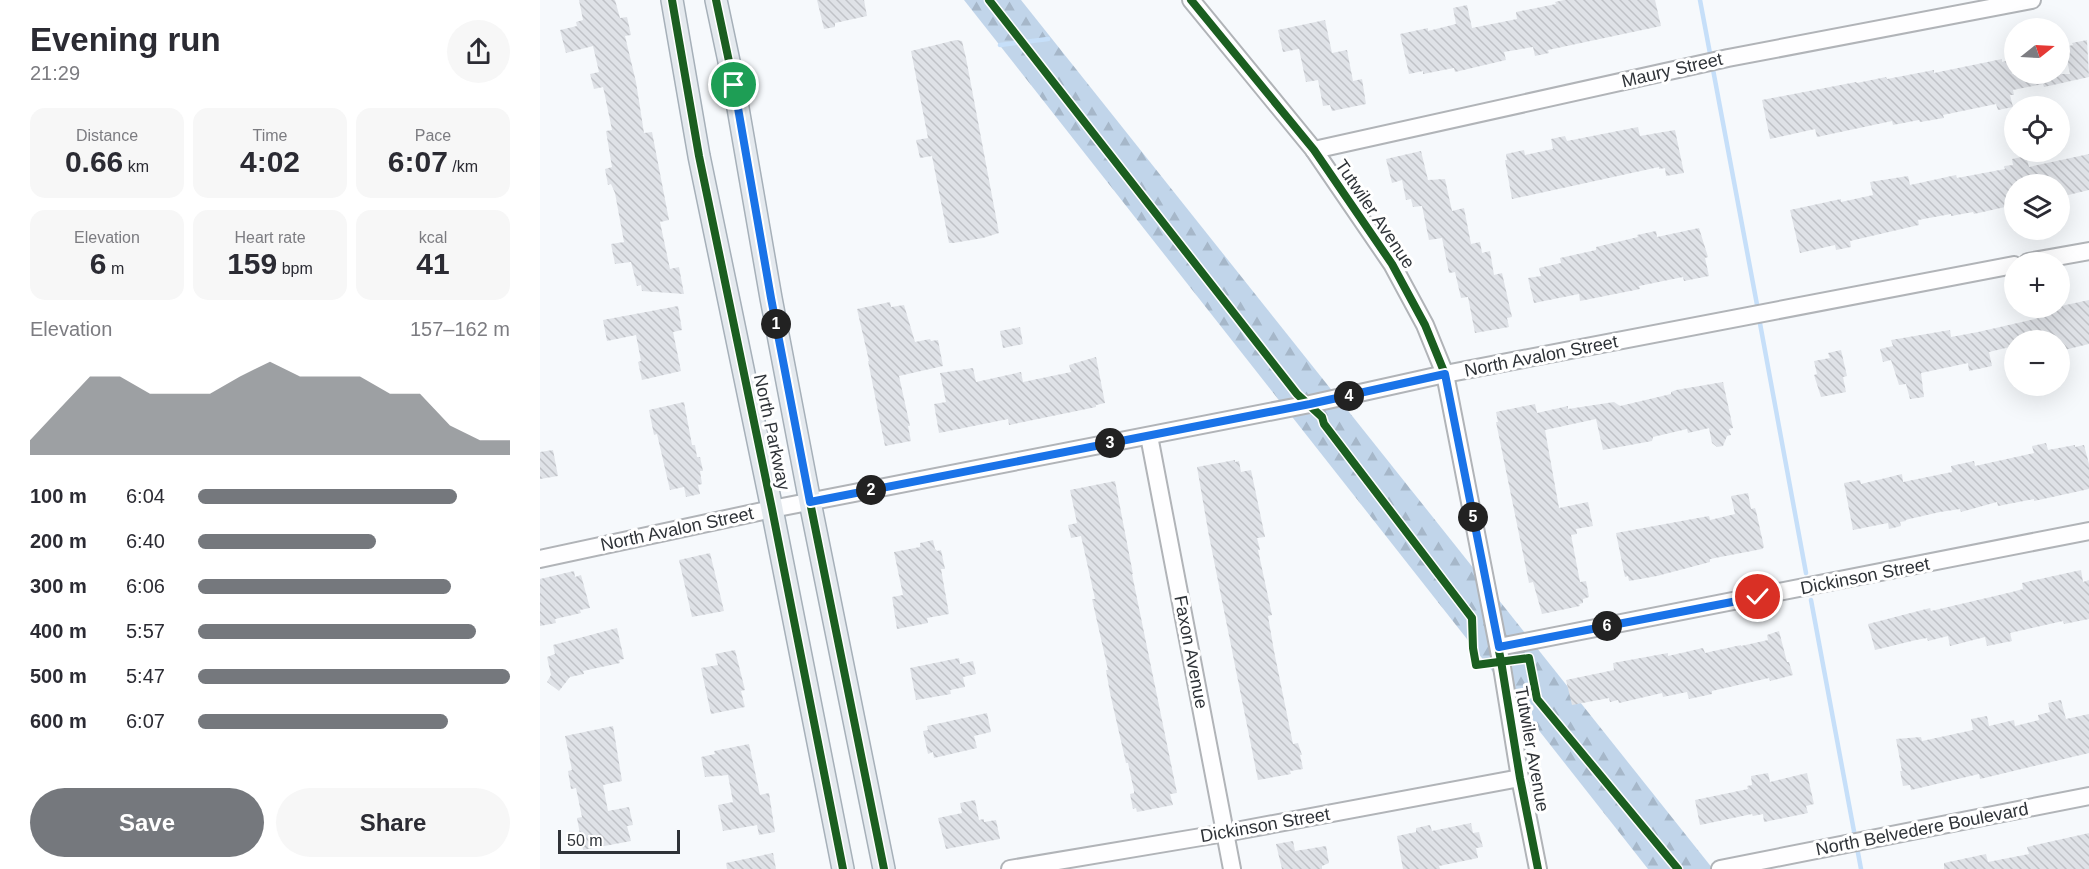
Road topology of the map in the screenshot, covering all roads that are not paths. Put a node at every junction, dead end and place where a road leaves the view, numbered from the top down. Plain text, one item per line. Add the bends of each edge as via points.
1 (672, 0) edge
2 (716, 0) edge
3 (1191, 0) edge
4 (2032, 0) edge
5 (1314, 150) junction
6 (2089, 251) edge
7 (2070, 254) edge
8 (2004, 267) edge
9 (1445, 374) junction
10 (1149, 436) junction
11 (810, 502) junction
12 (772, 509) junction
13 (2089, 531) edge
14 (540, 559) edge
15 (1499, 647) junction
16 (1520, 778) junction
17 (2089, 796) edge
18 (1225, 832) junction
19 (843, 869) edge
20 (884, 869) edge
21 (1010, 869) edge
22 (1232, 869) edge
23 (1538, 869) edge
24 (1720, 869) edge

1 - 12 main road, North Parkway via 699,156
2 - 11 main road, North Parkway
3 - 5 street, Tutwiler Avenue
4 - 5 street, Maury Street via 1704,63
5 - 9 street, Tutwiler Avenue via 1392,264 1425,325
6 - 7 street
8 - 9 street, North Avalon Street
9 - 10 street, North Avalon Street
9 - 15 street, Tutwiler Avenue
10 - 11 street, North Avalon Street
10 - 18 street, Faxon Avenue
11 - 12 street, North Avalon Street
11 - 20 main road, North Parkway
12 - 14 street, North Avalon Street
12 - 19 main road, North Parkway
13 - 15 street, Dickinson Street
15 - 16 street, Tutwiler Avenue
16 - 18 street, Dickinson Street
16 - 23 street, Tutwiler Avenue
17 - 24 street, North Belvedere Boulevard
18 - 21 street, Dickinson Street
18 - 22 street, Faxon Avenue

